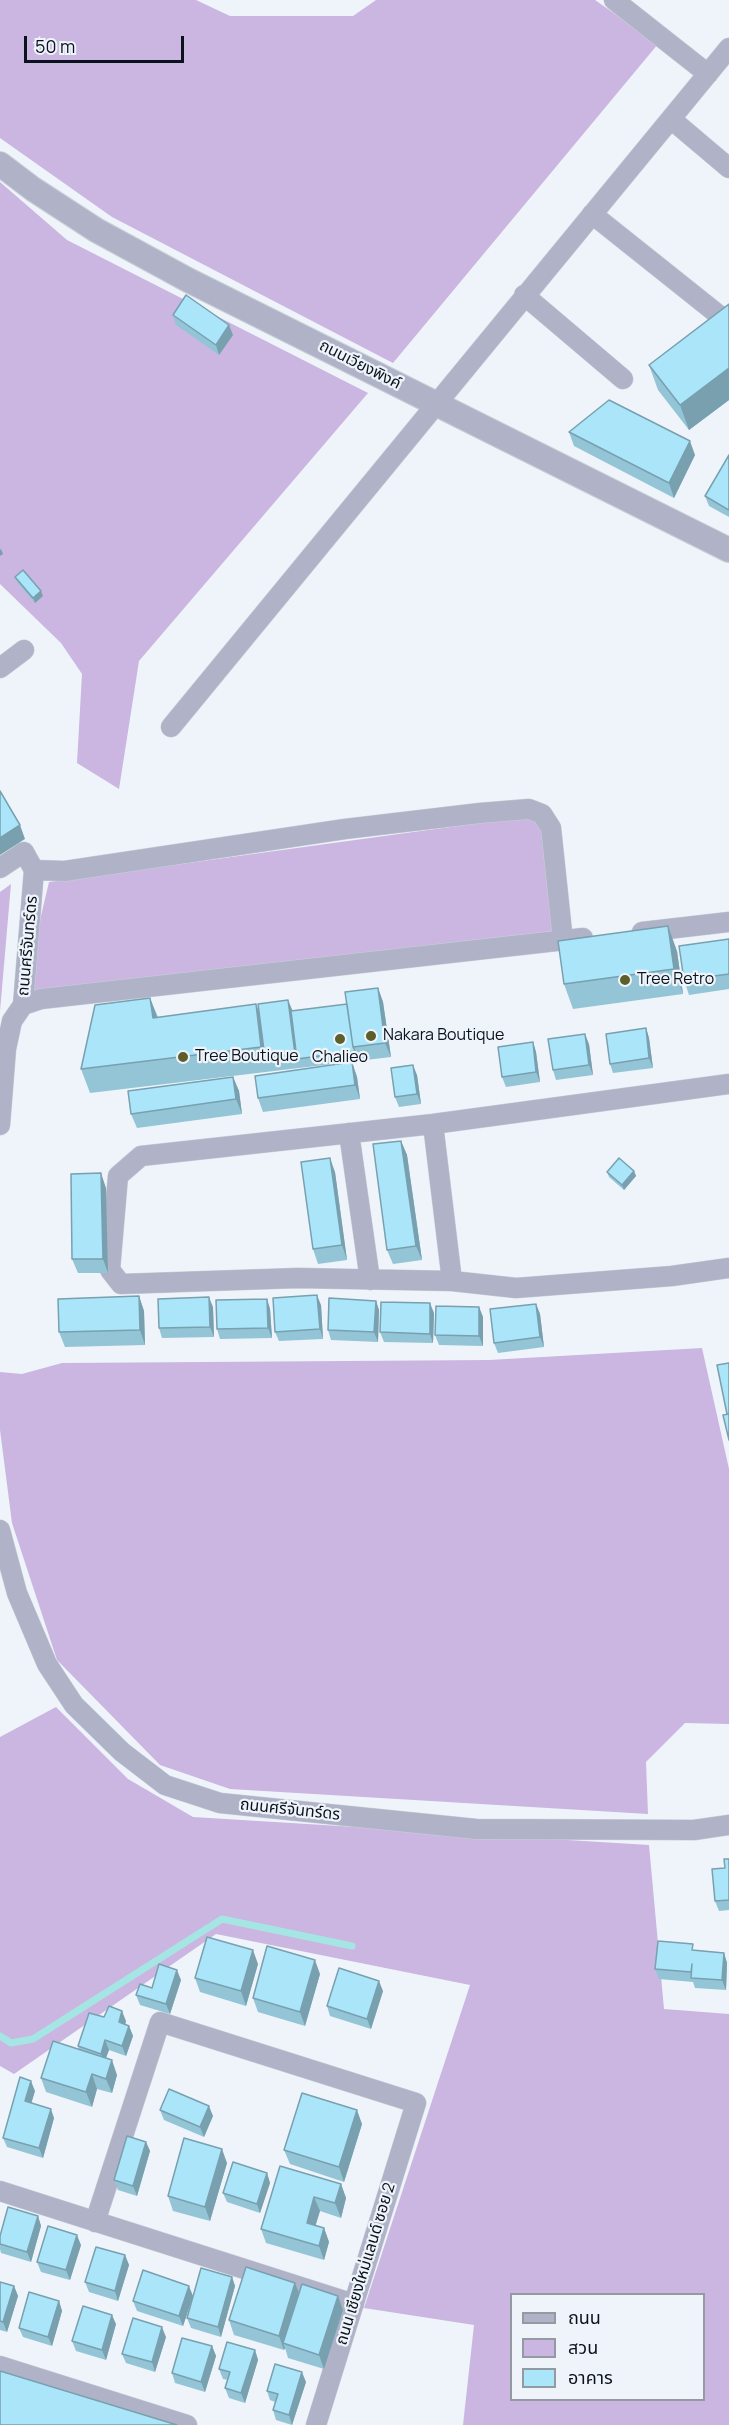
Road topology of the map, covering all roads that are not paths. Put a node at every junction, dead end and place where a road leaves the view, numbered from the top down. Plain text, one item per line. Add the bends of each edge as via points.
1 (614, 0) edge
2 (729, 48) edge
3 (708, 74) junction
4 (671, 119) junction
5 (0, 164) edge
6 (729, 168) edge
7 (592, 214) junction
8 (524, 295) junction
9 (725, 320) edge
10 (623, 379) dead end
11 (438, 404) junction
12 (729, 550) edge
13 (24, 650) dead end
14 (0, 668) edge
15 (171, 727) dead end
16 (0, 868) edge
17 (34, 870) junction
18 (729, 922) edge
19 (622, 934) edge
20 (598, 937) edge
21 (563, 941) junction
22 (23, 1005) junction
23 (729, 1084) edge
24 (434, 1124) junction
25 (0, 1125) edge
26 (350, 1133) junction
27 (729, 1269) edge
28 (370, 1280) junction
29 (452, 1281) junction
30 (0, 1530) edge
31 (729, 1825) edge
32 (0, 2191) edge
33 (95, 2222) junction
34 (354, 2304) junction
35 (0, 2366) edge
36 (187, 2425) edge
37 (316, 2425) edge

1 - 3 street
2 - 3 street
3 - 4 street
4 - 6 street
4 - 7 street
5 - 11 street, ถนนเวียงพิงค์ via 96,230
7 - 8 street
7 - 9 street
8 - 10 street
8 - 11 street
11 - 12 street, ถนนเวียงพิงค์
11 - 15 street
13 - 14 street
16 - 17 street via 24,852
17 - 21 street via 65,871 345,829 530,809 542,814 551,828
17 - 22 street, ถนนศรีจันทร์ดร
18 - 19 street
20 - 21 street
21 - 22 street via 41,999
22 - 25 street, ถนนศรีจันทร์ดร via 12,1021 6,1049
23 - 24 street
24 - 26 street
24 - 29 street
26 - 28 street
26 - 28 street via 141,1156 118,1176 110,1270 121,1284 298,1278
27 - 29 street via 516,1288
28 - 29 street
30 - 31 street, ถนนศรีจันทร์ดร via 17,1593 47,1664 74,1705 122,1752 165,1785 220,1803 476,1829 694,1830
32 - 33 street
33 - 34 street
33 - 34 street, ถนน เชียงใหม่แลนด์ ซอย 2 via 160,2022 416,2103
34 - 37 street, ถนน เชียงใหม่แลนด์ ซอย 2
35 - 36 street

